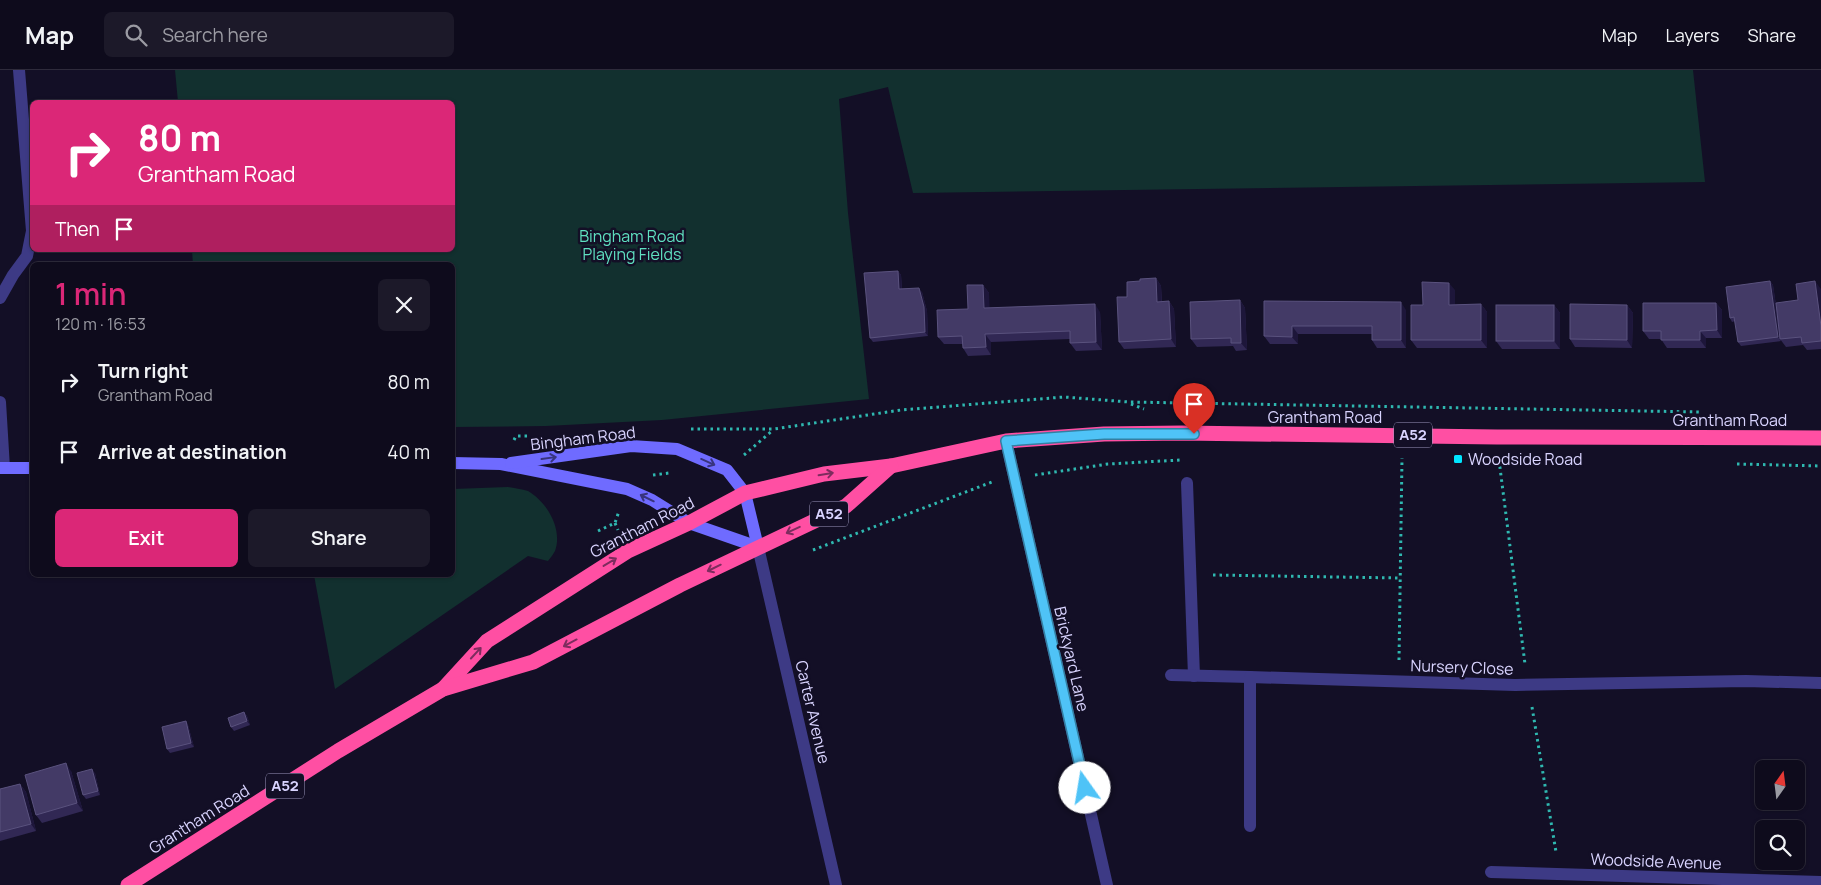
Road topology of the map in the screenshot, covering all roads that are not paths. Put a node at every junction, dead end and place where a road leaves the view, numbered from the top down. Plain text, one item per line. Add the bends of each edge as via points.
1 (19, 70) edge
2 (30, 206) edge
3 (30, 241) edge
4 (0, 298) edge
5 (0, 402) edge
6 (1821, 438) edge
7 (1006, 441) junction
8 (455, 463) edge
9 (501, 464) junction
10 (892, 466) junction
11 (2, 468) edge
12 (30, 468) edge
13 (1187, 483) dead end
14 (744, 493) junction
15 (689, 523) junction
16 (758, 546) junction
17 (1171, 675) dead end
18 (1194, 676) junction
19 (1250, 677) junction
20 (1821, 683) edge
21 (442, 688) junction
22 (1250, 826) dead end
23 (1491, 872) dead end
24 (1821, 882) edge
25 (128, 885) edge
26 (836, 885) edge
27 (1107, 885) edge

1 - 2 street
3 - 4 street via 27,256
5 - 11 street
6 - 7 highway, Grantham Road / A52 via 1104,434
7 - 10 highway, Grantham Road / A52
7 - 27 street, Brickyard Lane
8 - 9 street, Bingham Road
9 -> 14 street, Bingham Road via 631,446 677,449 727,470
15 -> 9 street, Bingham Road via 628,489
14 -> 10 highway, Grantham Road / A52 via 824,474
10 -> 16 highway, Grantham Road / A52 via 846,506
11 - 12 street
13 - 18 street
14 - 15 highway, Grantham Road / A52
14 - 16 street
15 - 16 street, Bingham Road
21 -> 15 highway, Grantham Road / A52 via 486,641 628,551
16 -> 21 highway, Grantham Road / A52 via 533,662
16 - 26 street, Carter Avenue
17 - 18 street, Nursery Close
18 - 19 street, Nursery Close
19 - 20 street, Nursery Close via 1528,685
19 - 22 street
21 - 25 highway, Grantham Road / A52
23 - 24 street, Woodside Avenue

